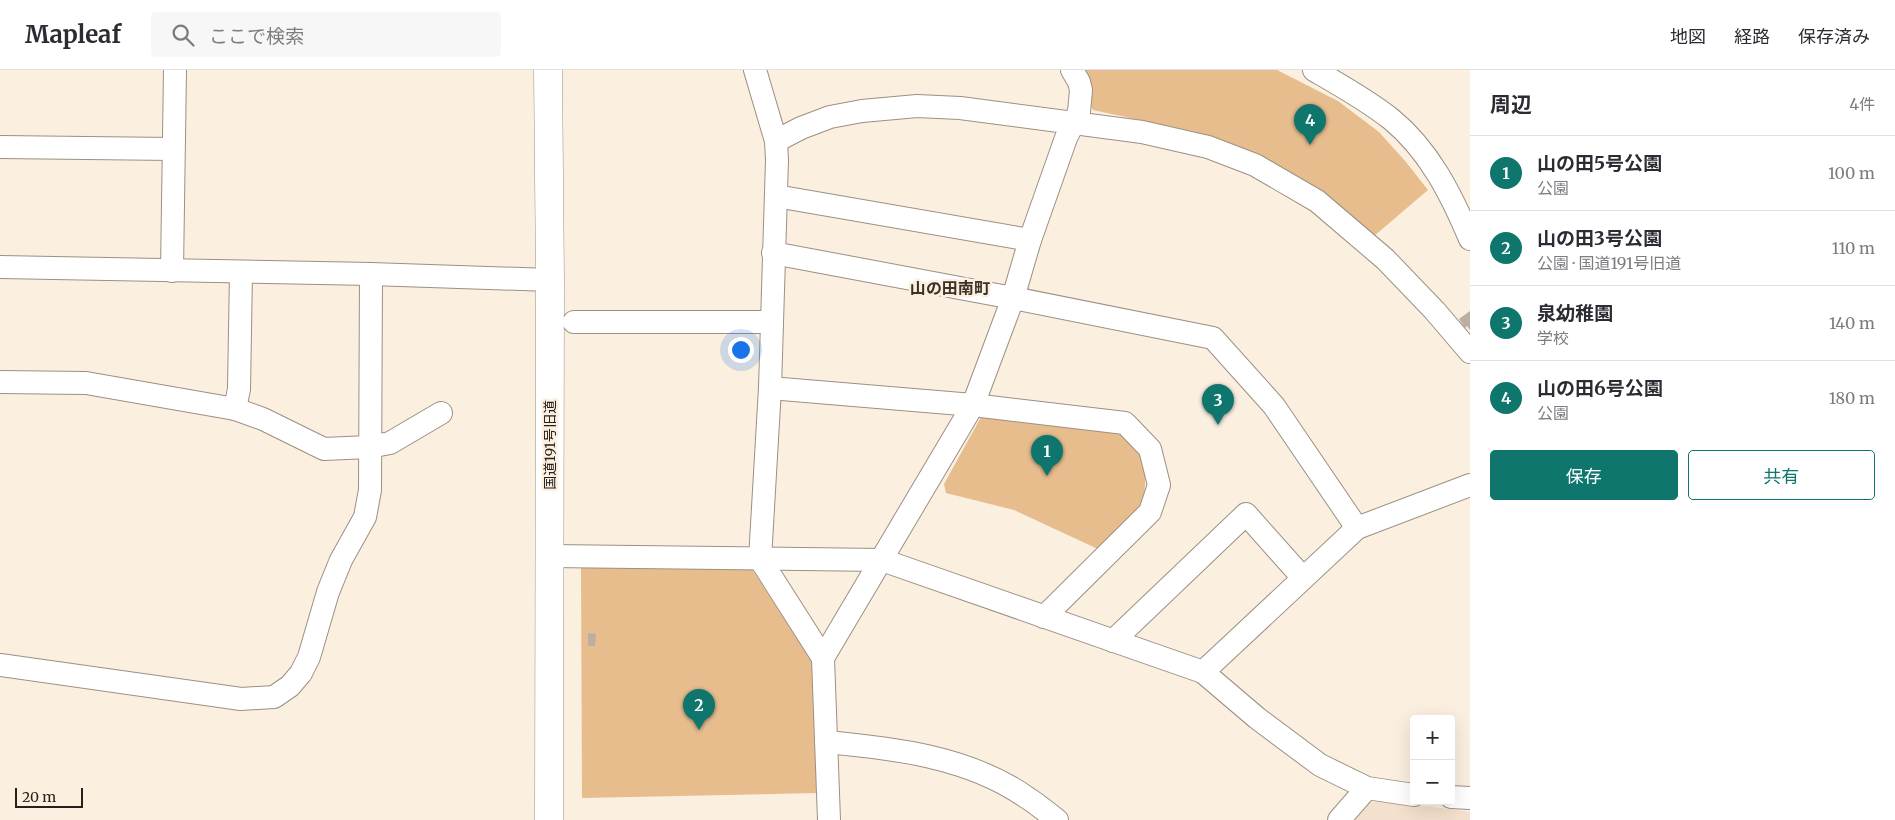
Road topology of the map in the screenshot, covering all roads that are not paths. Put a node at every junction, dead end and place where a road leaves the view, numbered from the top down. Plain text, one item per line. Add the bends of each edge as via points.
1 (175, 70) edge
2 (548, 70) edge
3 (755, 70) edge
4 (1072, 70) edge
5 (1314, 70) edge
6 (1073, 123) junction
7 (776, 141) junction
8 (0, 147) edge
9 (173, 148) junction
10 (776, 196) junction
11 (1468, 228) edge
12 (1030, 240) junction
13 (773, 254) junction
14 (0, 267) edge
15 (172, 271) junction
16 (241, 272) junction
17 (371, 274) junction
18 (550, 280) junction
19 (1013, 298) junction
20 (574, 322) dead end
21 (772, 322) junction
22 (1470, 352) edge
23 (0, 382) edge
24 (770, 388) junction
25 (973, 405) junction
26 (235, 409) junction
27 (441, 413) dead end
28 (369, 447) junction
29 (1470, 485) edge
30 (1357, 528) junction
31 (550, 556) junction
32 (760, 559) junction
33 (882, 560) junction
34 (1303, 578) junction
35 (1044, 617) junction
36 (1113, 641) junction
37 (823, 658) junction
38 (0, 665) edge
39 (1203, 672) junction
40 (826, 742) junction
41 (1367, 788) junction
42 (1410, 794) edge
43 (1455, 797) edge
44 (1470, 798) edge
45 (549, 820) edge
46 (829, 820) edge
47 (1056, 820) edge
48 (1339, 820) edge

1 - 9 street
2 - 18 street, 国道191号旧道
3 - 7 street
4 - 6 street via 1081,90 1079,112
5 - 11 street via 1371,104 1402,130 1438,173
6 - 7 street via 960,108 918,106 830,117
6 - 12 street
6 - 22 street via 1142,132 1208,147 1263,169 1317,201 1385,259
7 - 10 street
8 - 9 street
9 - 15 street
10 - 12 street
10 - 13 street
12 - 19 street
13 - 19 street
13 - 21 street
14 - 15 street
15 - 16 street
16 - 17 street
16 - 26 street
17 - 18 street
17 - 28 street
18 - 31 street, 国道191号旧道
19 - 25 street
19 - 30 street via 1213,338 1274,406
20 - 21 street
21 - 24 street
23 - 26 street via 86,384
24 - 25 street
24 - 32 street
25 - 33 street
25 - 35 street via 1125,423 1150,449 1159,485 1150,512
26 - 28 street via 324,449
27 - 28 street via 390,443
28 - 38 street via 370,490 365,517 328,592 310,658 290,686 274,696 241,699
29 - 30 street
30 - 34 street
31 - 32 street
31 - 45 street, 国道191号旧道
32 - 33 street
32 - 37 street
33 - 35 street
33 - 37 street
34 - 36 street via 1246,514
34 - 39 street
35 - 36 street
36 - 39 street
37 - 40 street
39 - 41 street via 1320,765
40 - 46 street
40 - 47 street via 908,753 969,768 1026,796
41 - 42 street
41 - 48 street
43 - 44 street

